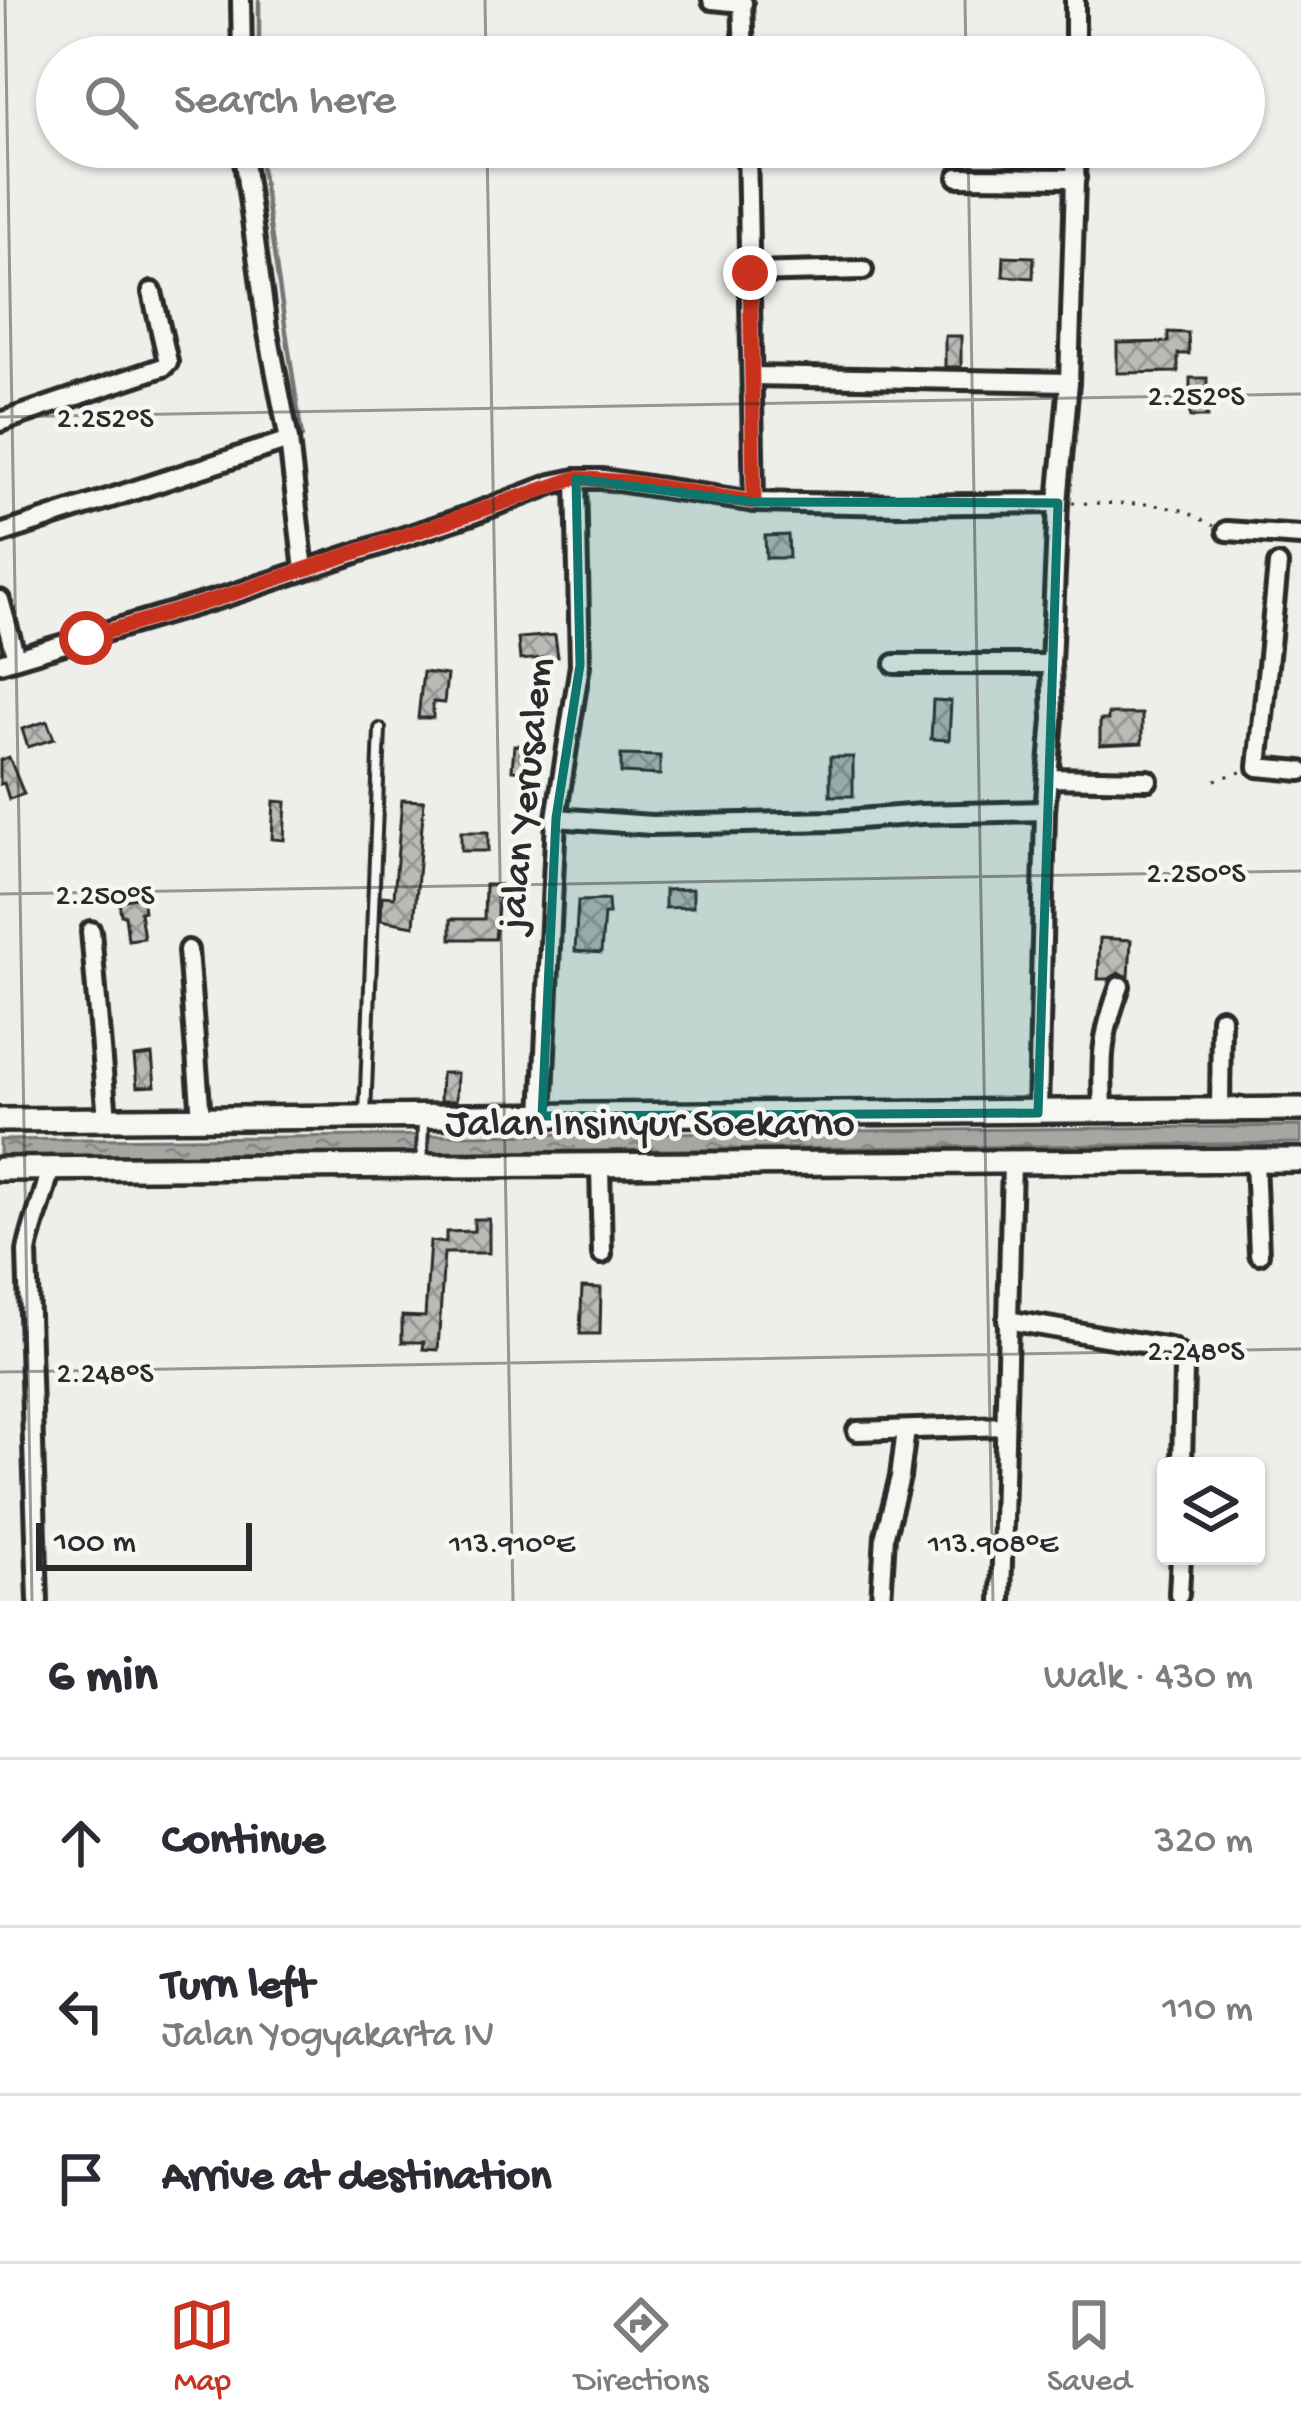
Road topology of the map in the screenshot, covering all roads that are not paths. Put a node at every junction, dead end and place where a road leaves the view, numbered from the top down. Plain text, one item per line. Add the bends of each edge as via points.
1 (241, 0) edge
2 (712, 0) edge
3 (1075, 0) edge
4 (742, 2) edge
5 (242, 36) edge
6 (743, 36) edge
7 (1075, 36) edge
8 (245, 168) edge
9 (748, 168) edge
10 (1076, 168) edge
11 (958, 177) dead end
12 (1076, 178) junction
13 (863, 270) dead end
14 (750, 273) junction
15 (152, 292) dead end
16 (752, 376) junction
17 (1069, 382) junction
18 (0, 422) edge
19 (289, 440) junction
20 (576, 478) junction
21 (754, 502) junction
22 (1058, 503) junction
23 (1227, 531) road end
24 (0, 534) edge
25 (1301, 536) edge
26 (1277, 565) dead end
27 (304, 570) junction
28 (0, 600) edge
29 (8, 660) edge
30 (895, 664) dead end
31 (1051, 664) junction
32 (380, 729) dead end
33 (1301, 771) edge
34 (1048, 778) junction
35 (1148, 780) dead end
36 (1045, 811) junction
37 (556, 818) junction
38 (91, 932) dead end
39 (188, 950) dead end
40 (1120, 986) dead end
41 (1221, 1018) dead end
42 (1301, 1109) edge
43 (1220, 1110) junction
44 (1103, 1111) junction
45 (1038, 1113) junction
46 (542, 1116) junction
47 (364, 1117) junction
48 (201, 1118) junction
49 (107, 1119) junction
50 (0, 1120) edge
51 (423, 1125) junction
52 (422, 1159) junction
53 (1301, 1160) edge
54 (1255, 1161) junction
55 (1012, 1162) junction
56 (600, 1167) junction
57 (0, 1169) edge
58 (50, 1169) junction
59 (602, 1254) dead end
60 (1259, 1254) dead end
61 (1007, 1320) junction
62 (1005, 1426) junction
63 (907, 1430) junction
64 (857, 1431) dead end
65 (1181, 1457) edge
66 (1180, 1565) edge
67 (1179, 1594) dead end
68 (38, 1601) edge
69 (881, 1601) edge
70 (1000, 1601) edge

1 - 5 street
2 - 4 street
3 - 7 street
4 - 6 street
8 - 19 street
9 - 14 street
10 - 12 street
11 - 12 street
12 - 17 street
13 - 14 street
14 - 16 street
15 - 18 street via 163,367
16 - 17 street
16 - 21 street
17 - 22 street
19 - 24 street
19 - 27 street
20 - 21 street
20 - 27 street
20 - 37 street, jalan Yerusalem via 580,665
21 - 22 street
22 - 31 street
23 - 25 street
26 - 33 street via 1258,767
27 - 29 street
28 - 29 street
30 - 31 street
31 - 34 street
32 - 47 lane
34 - 35 street
34 - 36 street
36 - 37 street via 674,824
36 - 45 street
37 - 46 street, jalan Yerusalem
38 - 49 street
39 - 48 street
40 - 44 street via 1101,1049
41 - 43 street
42 - 43 street, Jalan Insinyur Soekarno
43 - 44 street, Jalan Insinyur Soekarno
44 - 45 street, Jalan Insinyur Soekarno
45 - 46 street, Jalan Insinyur Soekarno
46 - 51 street, Jalan Insinyur Soekarno
47 - 48 street, Jalan Insinyur Soekarno
47 - 51 street, Jalan Insinyur Soekarno
48 - 49 street, Jalan Insinyur Soekarno
49 - 50 street, Jalan Insinyur Soekarno
51 - 52 lane
52 - 56 street, Jalan Insinyur Soekarno
52 - 58 street, Jalan Insinyur Soekarno
53 - 54 street, Jalan Insinyur Soekarno
54 - 55 street, Jalan Insinyur Soekarno
54 - 60 street
55 - 56 street, Jalan Insinyur Soekarno
55 - 61 street
56 - 59 street
57 - 58 street, Jalan Insinyur Soekarno
58 - 68 street via 27,1252
61 - 62 street
61 - 65 street via 1174,1350 1184,1368
62 - 63 street
62 - 70 street
63 - 64 street
63 - 69 street
66 - 67 street

